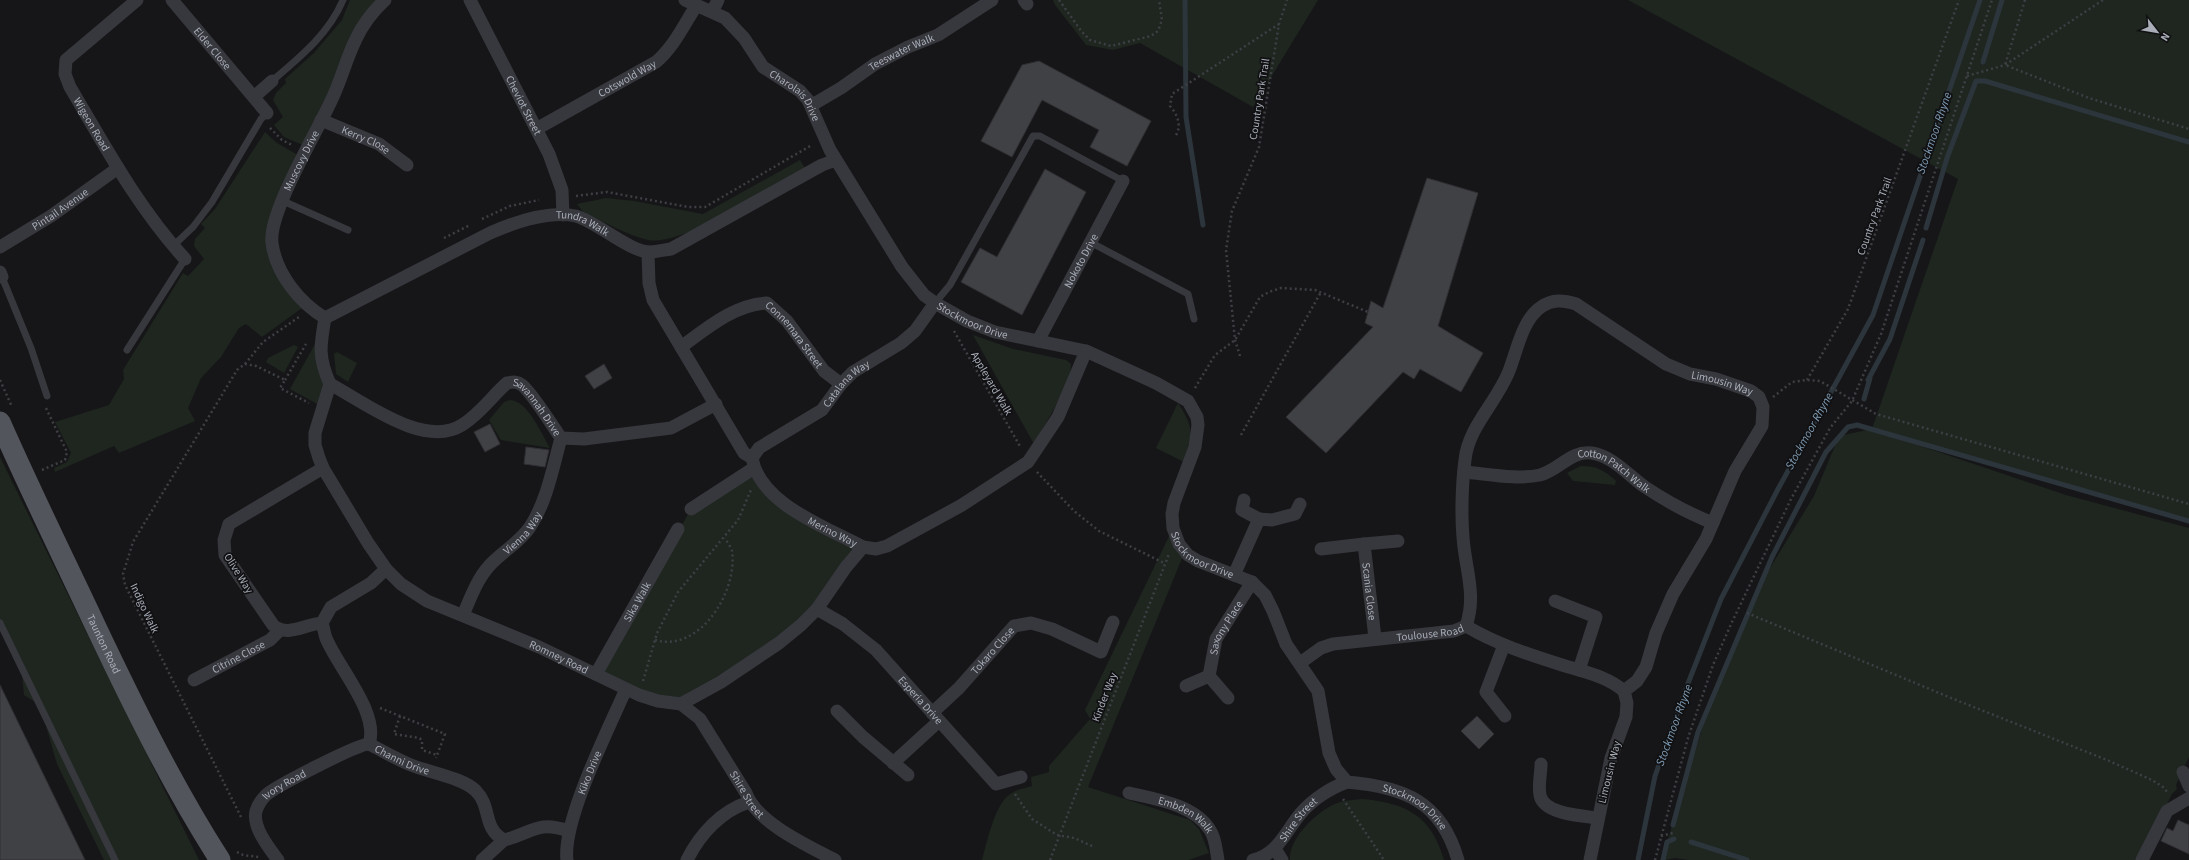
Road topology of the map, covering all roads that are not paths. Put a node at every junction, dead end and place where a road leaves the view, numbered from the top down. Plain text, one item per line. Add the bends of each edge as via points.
1 (137, 0) edge
2 (172, 0) edge
3 (343, 0) edge
4 (385, 0) edge
5 (470, 0) edge
6 (718, 0) edge
7 (992, 0) edge
8 (690, 3) edge
9 (712, 12) junction
10 (272, 81) joint
11 (254, 97) junction
12 (812, 105) junction
13 (267, 113) joint
14 (321, 120) junction
15 (538, 128) junction
16 (836, 160) junction
17 (407, 164) dead end
18 (118, 168) junction
19 (1123, 181) joint
20 (283, 201) junction
21 (563, 215) junction
22 (348, 230) dead end
23 (1090, 242) junction
24 (173, 246) junction
25 (0, 247) edge
26 (648, 252) junction
27 (185, 259) joint
28 (1, 275) edge
29 (941, 307) junction
30 (325, 318) junction
31 (1194, 318) dead end
32 (1038, 341) junction
33 (681, 347) junction
34 (127, 350) dead end
35 (1086, 351) junction
36 (330, 384) junction
37 (841, 384) junction
38 (47, 396) road end
39 (716, 404) junction
40 (0, 422) edge
41 (561, 438) junction
42 (754, 467) junction
43 (323, 468) junction
44 (1464, 472) junction
45 (1244, 500) dead end
46 (1300, 504) dead end
47 (690, 509) dead end
48 (1259, 519) junction
49 (1713, 523) junction
50 (678, 529) dead end
51 (1398, 541) dead end
52 (1364, 544) junction
53 (863, 547) junction
54 (1321, 549) dead end
55 (386, 569) junction
56 (1234, 575) junction
57 (1252, 582) junction
58 (1555, 601) dead end
59 (817, 609) junction
60 (463, 615) junction
61 (1113, 622) dead end
62 (0, 623) edge
63 (322, 623) junction
64 (1466, 626) junction
65 (280, 631) junction
66 (1375, 638) junction
67 (1504, 645) junction
68 (1300, 663) junction
69 (1579, 670) junction
70 (596, 674) junction
71 (1209, 676) junction
72 (194, 680) dead end
73 (1186, 686) dead end
74 (626, 689) junction
75 (1624, 691) junction
76 (1228, 698) dead end
77 (681, 704) junction
78 (837, 711) dead end
79 (1506, 716) dead end
80 (936, 717) junction
81 (369, 744) junction
82 (893, 763) junction
83 (1542, 764) dead end
84 (2183, 772) dead end
85 (908, 775) dead end
86 (1015, 778) road end
87 (1347, 782) junction
88 (2189, 786) edge
89 (1130, 793) dead end
90 (2189, 798) edge
91 (749, 802) junction
92 (1598, 818) junction
93 (568, 831) junction
94 (504, 840) junction
95 (1278, 855) edge
96 (116, 860) edge
97 (220, 860) edge
98 (278, 860) edge
99 (482, 860) edge
100 (567, 860) edge
101 (687, 860) edge
102 (835, 860) edge
103 (1218, 860) edge
104 (1253, 860) edge
105 (1458, 860) edge
106 (1590, 860) edge
107 (2142, 860) edge

1 - 18 street, Wigeon Road via 66,60 65,74 70,87
2 - 11 street, Elder Close
3 - 10 lane via 322,34
4 - 14 street, Muscovy Drive via 356,39 341,79
5 - 15 street, Cheviot Street
6 - 9 street
7 - 12 street, Teeswater Walk via 938,35 875,64
8 - 9 street, Charolais Drive
8 - 15 street, Cotswold Way via 663,56 656,62
9 - 12 street, Charolais Drive via 725,18 735,27 763,67 800,91
10 - 11 street
11 - 13 street, Elder Close
12 - 16 street, Charolais Drive via 824,140
13 - 24 lane via 212,202 193,227
14 - 17 street, Kerry Close via 379,144
14 - 20 street, Muscovy Drive
15 - 21 street, Cheviot Street via 558,173 563,198
16 - 26 street via 798,178 671,249
16 - 29 street, Stockmoor Drive via 902,267 924,295
18 - 24 street, Wigeon Road
18 - 25 street, Pintail Avenue via 51,216
19 - 23 street, Nokoto Drive
19 - 29 lane via 1040,136 1033,136 950,285
20 - 22 lane
20 - 30 street, Muscovy Drive via 272,231 276,257 290,285 310,309
21 - 26 street, Tundra Walk via 586,220
21 - 30 street, Tundra Walk via 515,222 496,230
23 - 31 lane via 1188,294
23 - 32 street, Nokoto Drive
24 - 27 street, Wigeon Road
26 - 33 street, Merino Way via 649,283 653,300
27 - 34 lane
28 - 38 lane via 31,348
29 - 32 street, Stockmoor Drive via 995,332
29 - 37 street, Catalana Way via 902,343 853,372
30 - 36 street via 320,347 324,371
32 - 35 street, Stockmoor Drive
33 - 37 street, Connemara Street via 732,313 756,304 767,303 787,321 824,371
33 - 39 street, Merino Way
35 - 53 street, Merino Way via 1058,417 1028,462 962,505 886,546 876,549
35 - 56 street, Stockmoor Drive via 1156,383 1188,401 1194,410 1198,425 1195,447 1174,504 1173,528 1179,544 1188,554 1198,561
36 - 41 street, Savannah Drive via 406,425 418,430 439,433 461,426 507,383 515,382 530,393
36 - 43 street, Romney Road via 315,432 315,445
37 - 42 street, Catalana Way via 822,410 759,448
39 - 41 street, Savannah Drive via 672,428 584,439
39 - 42 street, Merino Way
40 - 97 main road, Taunton Road via 141,721 192,816
41 - 60 street, Vienna Way via 542,502 530,526 519,541 491,564 479,579
42 - 47 street
42 - 53 street, Merino Way via 779,501
43 - 55 street, Romney Road
43 - 65 street, Olive Way via 229,524 224,540 225,555 273,626
44 - 49 street, Cotton Patch Walk via 1534,476 1550,472 1568,458 1582,453 1600,454 1647,488
44 - 49 street, Limousin Way via 1467,447 1509,372 1528,322 1540,307 1562,300 1576,304 1666,364 1690,374 1716,379 1751,391 1759,397 1763,407 1762,426 1735,471
44 - 64 street, Limousin Way via 1462,536 1472,600
45 - 48 street via 1242,510
46 - 48 street via 1295,514 1272,520
48 - 56 street
49 - 75 street, Limousin Way via 1673,594 1656,633 1646,667 1637,681
50 - 70 street, Sika Walk
51 - 52 street
52 - 54 street
52 - 66 street, Scania Close
53 - 59 street
55 - 60 street, Romney Road via 411,592
55 - 63 street via 371,583 331,607
56 - 57 street, Stockmoor Drive
57 - 68 street, Stockmoor Drive via 1264,595 1286,644
57 - 71 street, Saxony Place via 1216,639
58 - 69 street via 1596,618
59 - 77 street via 779,643 722,682
59 - 80 street, Esperia Drive via 843,624 876,650
60 - 70 street, Romney Road
61 - 80 street, Tokaro Close via 1101,652 1052,629 1031,623 1014,626
62 - 96 lane
63 - 65 street via 287,632
63 - 81 street, Channi Drive via 326,638 365,709 371,731
64 - 66 street, Toulouse Road via 1454,631
64 - 67 street, Toulouse Road
65 - 72 street, Citrine Close via 270,640
66 - 68 street, Toulouse Road via 1332,644 1321,648
67 - 69 street, Toulouse Road
67 - 79 street via 1486,692
68 - 87 street, Stockmoor Drive via 1318,691 1329,753 1336,769
69 - 75 street, Toulouse Road via 1617,685
70 - 74 street, Romney Road
71 - 73 street
71 - 76 street
74 - 77 street, Romney Road via 658,701
74 - 93 street, Kiko Drive
75 - 92 street, Limousin Way via 1626,717 1611,758
77 - 91 street, Shire Street via 700,718
78 - 82 street
80 - 82 street
80 - 86 street, Esperia Drive via 996,784
81 - 94 street, Channi Drive via 410,764 464,783 476,791 484,803 489,824 496,835
81 - 98 street, Ivory Road via 356,747 265,796 256,812 256,821 266,843
82 - 85 street
83 - 92 street via 1540,796 1544,804 1563,812
84 - 88 street
87 - 95 street, Shire Street via 1334,788 1302,812
87 - 105 street, Stockmoor Drive via 1396,789 1421,803 1446,829
89 - 103 street, Embden Walk via 1176,806 1196,816 1205,823 1213,835
90 - 107 street via 2175,806 2163,818
91 - 101 street via 738,806 711,826 700,837
91 - 102 street, Shire Street via 790,836
92 - 106 street, Limousin Way
93 - 94 street via 552,826 540,826
93 - 100 street, Kiko Drive
94 - 99 street
95 - 104 street, Shire Street via 1269,854

